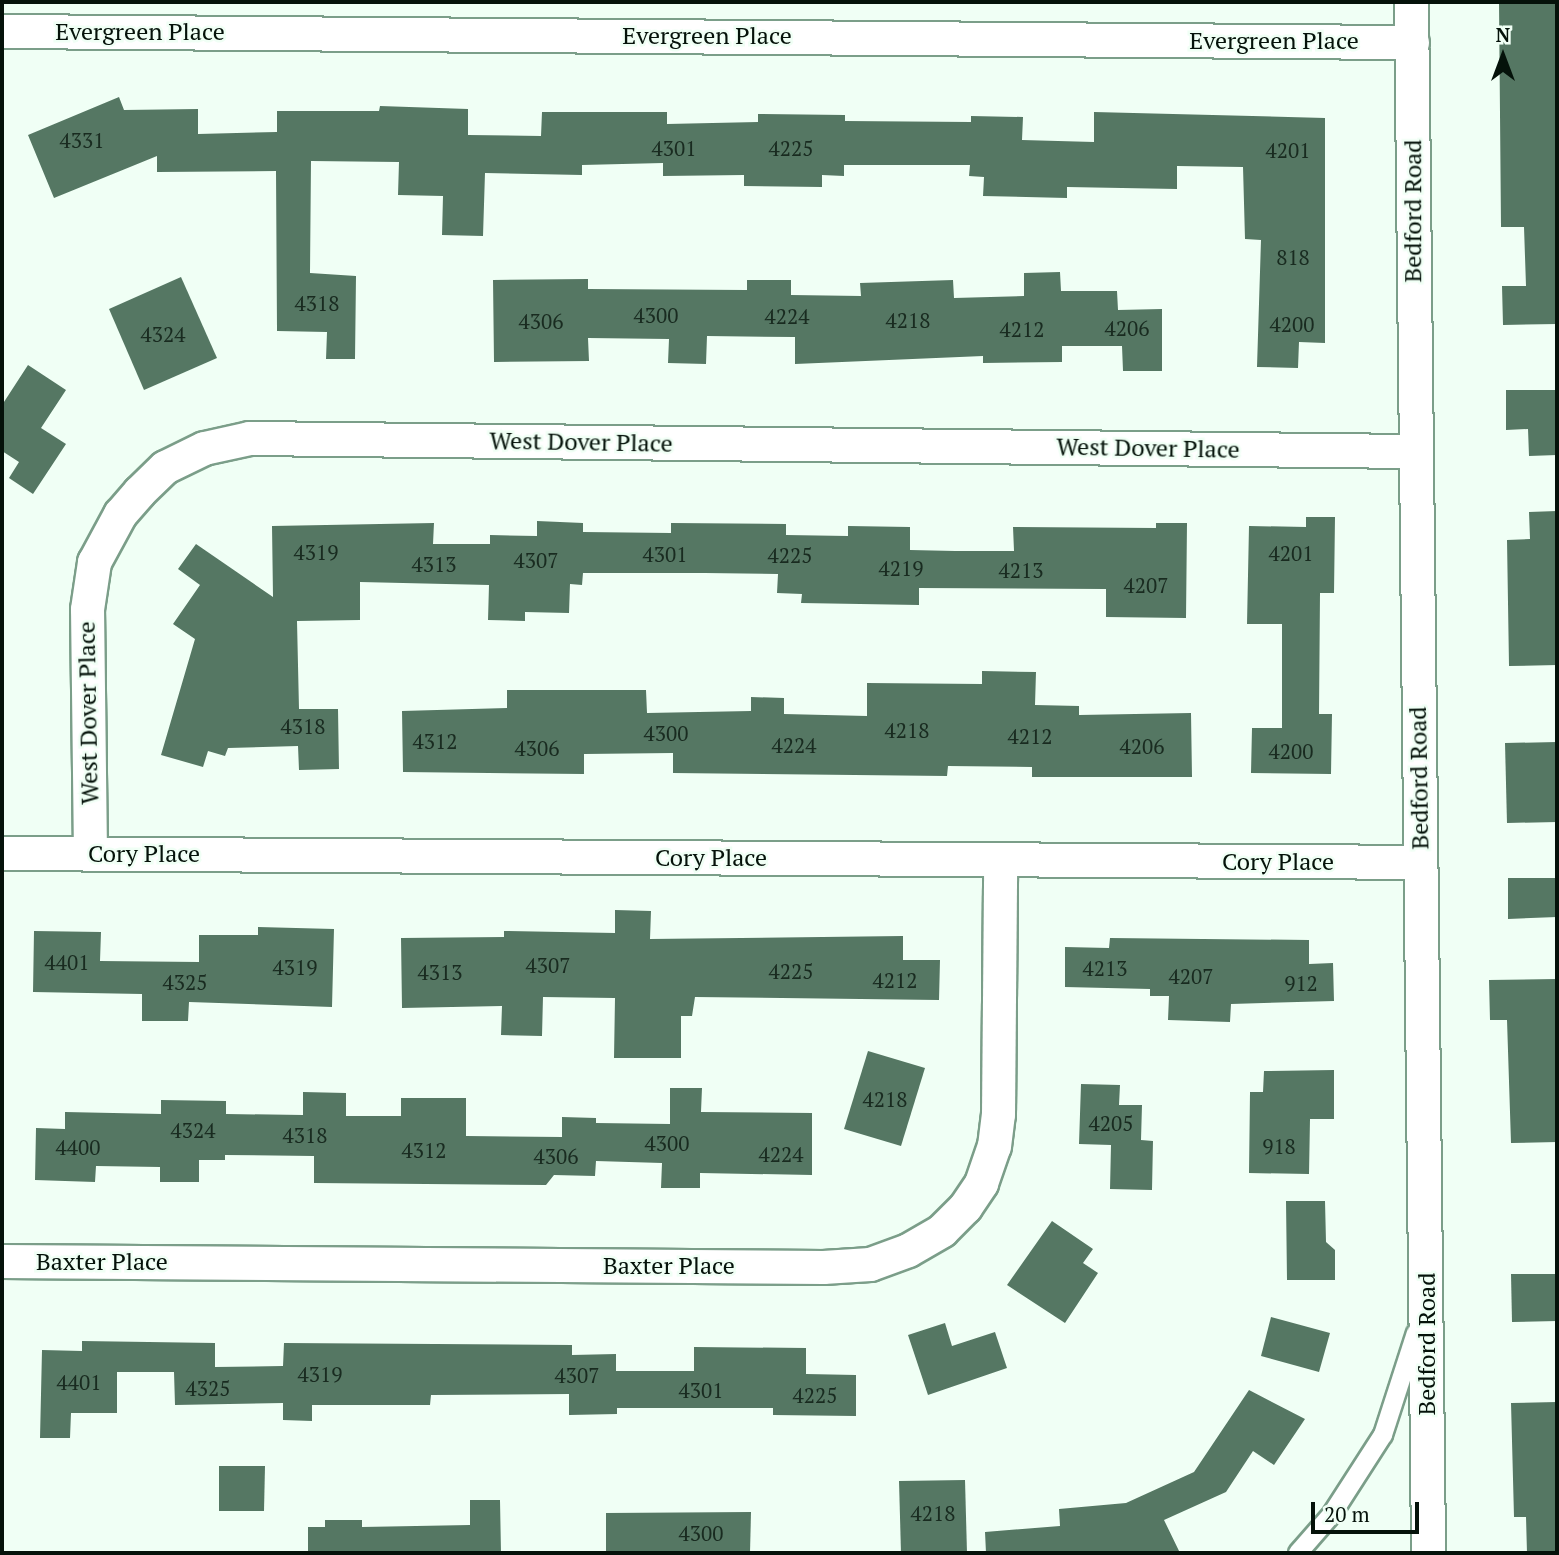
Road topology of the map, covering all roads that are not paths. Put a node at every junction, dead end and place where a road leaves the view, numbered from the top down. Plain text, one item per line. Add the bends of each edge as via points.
1 (1411, 2) edge
2 (2, 31) edge
3 (1412, 42) junction
4 (1414, 452) junction
5 (2, 853) edge
6 (90, 853) junction
7 (1000, 860) junction
8 (1420, 862) junction
9 (2, 1261) edge
10 (1427, 1300) junction
11 (1298, 1553) edge
12 (1427, 1553) edge

1 - 3 street, Bedford Road
2 - 3 street, Evergreen Place
3 - 4 street, Bedford Road
4 - 6 street, West Dover Place via 249,438 204,449 165,467 139,492 120,514 94,562 87,609
4 - 8 street, Bedford Road
5 - 6 street, Cory Place
6 - 7 street, Cory Place
7 - 8 street, Cory Place
7 - 9 street, Baxter Place via 998,1114 993,1146 981,1184 965,1207 942,1230 908,1250 870,1264 823,1267
8 - 10 street, Bedford Road
10 - 11 lane via 1383,1435 1332,1514
10 - 12 street, Bedford Road

